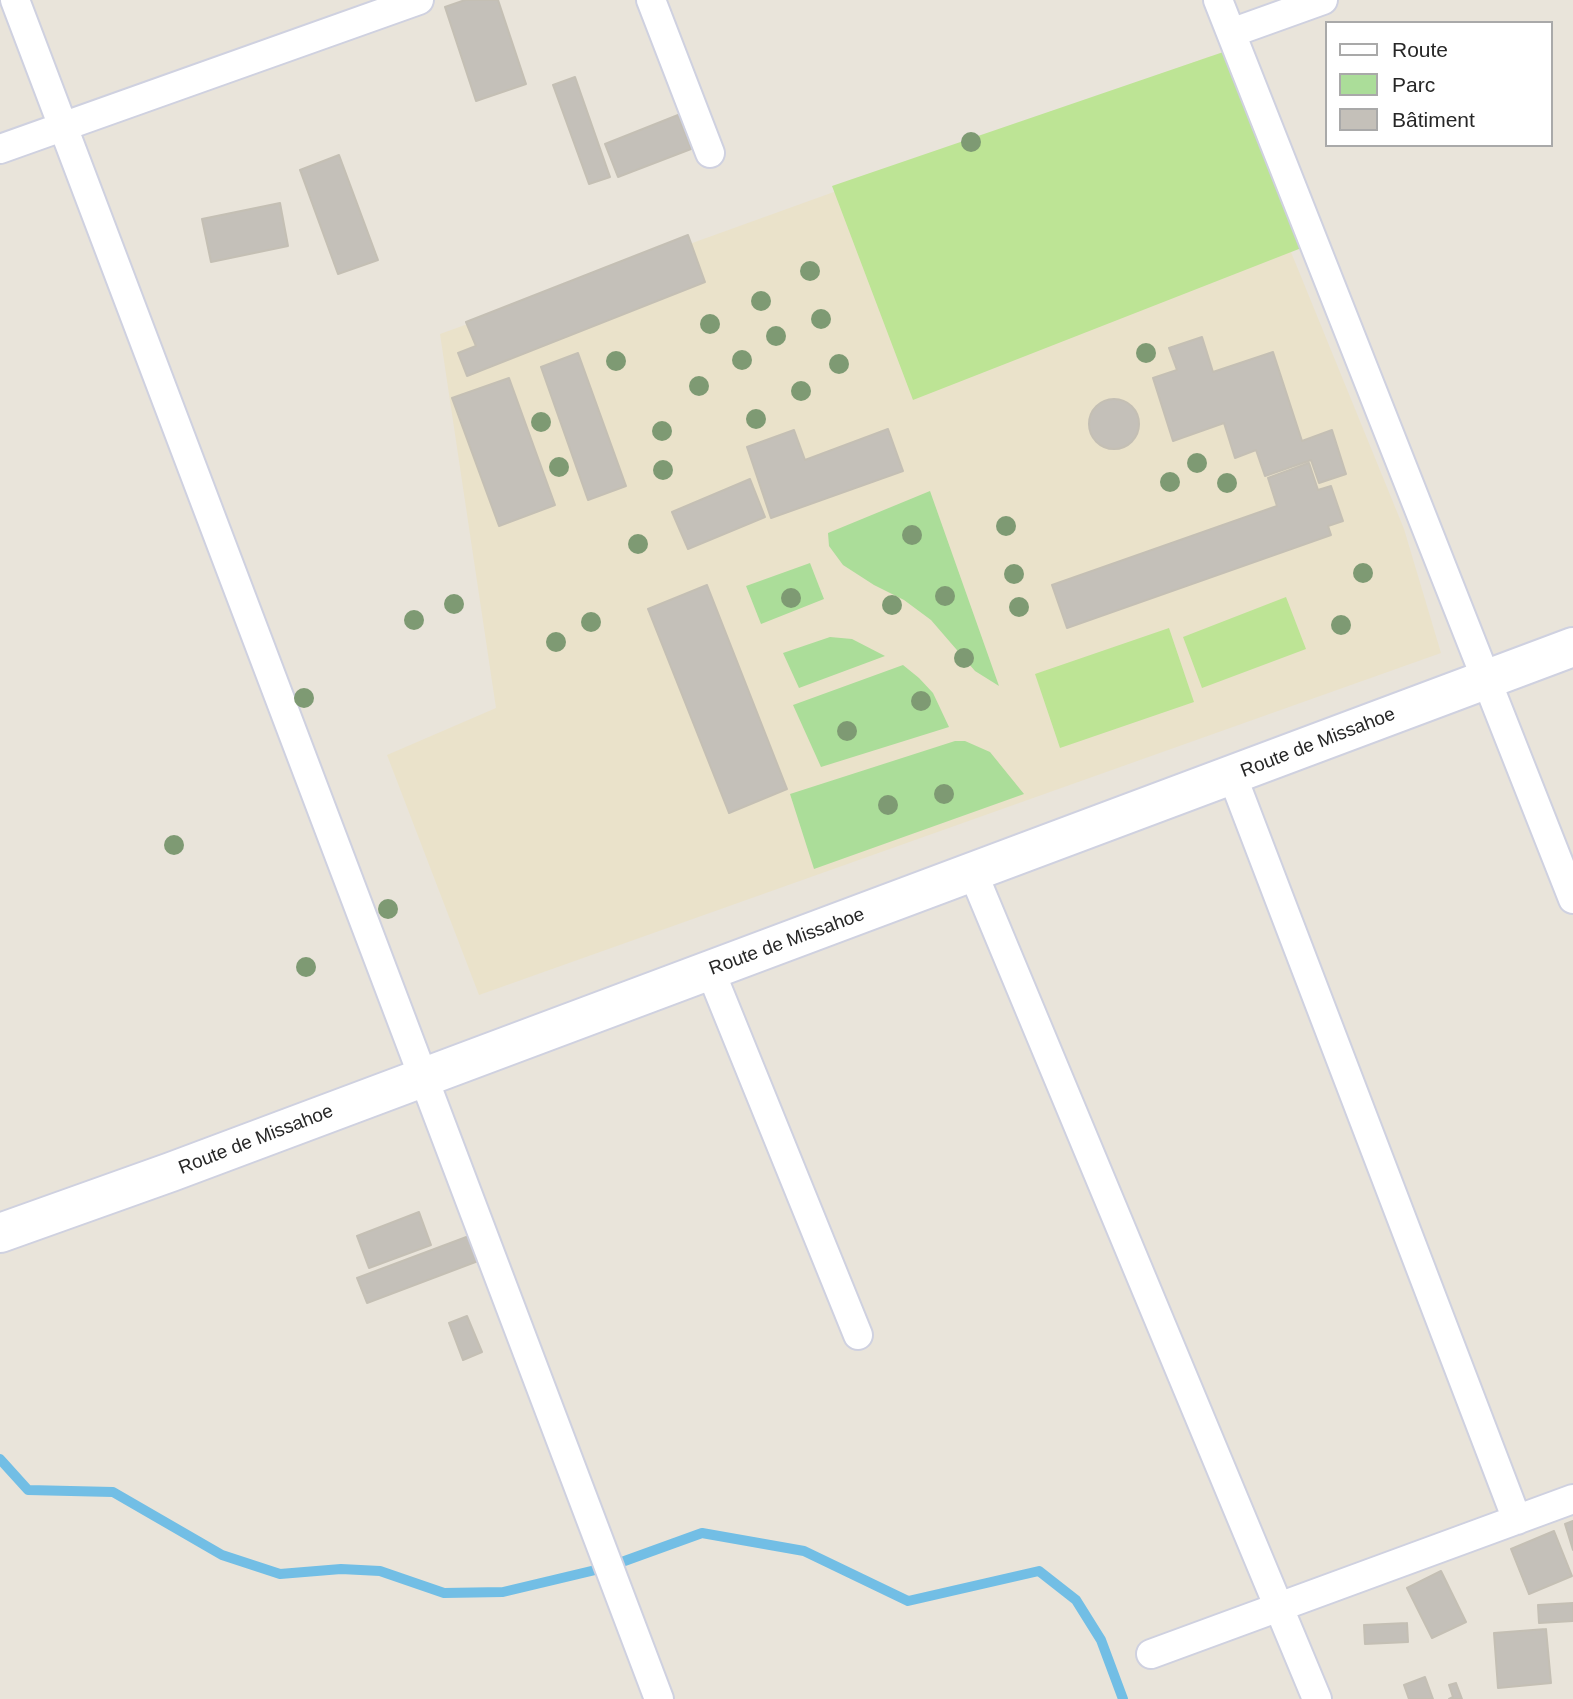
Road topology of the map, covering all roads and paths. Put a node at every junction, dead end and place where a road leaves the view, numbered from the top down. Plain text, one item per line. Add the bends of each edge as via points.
1 (15, 0) edge
2 (419, 0) edge
3 (651, 0) edge
4 (1218, 0) edge
5 (1323, 0) edge
6 (1231, 33) junction
7 (63, 127) junction
8 (0, 149) edge
9 (710, 153) dead end
10 (1573, 647) edge
11 (1486, 680) junction
12 (1232, 775) junction
13 (973, 873) junction
14 (1573, 899) edge
15 (710, 970) junction
16 (423, 1078) junction
17 (0, 1233) edge
18 (858, 1335) dead end
19 (1573, 1499) edge
20 (1517, 1520) junction
21 (1279, 1607) junction
22 (1151, 1654) dead end
23 (659, 1699) edge
24 (1317, 1699) edge

1 - 7 street
2 - 7 street
3 - 9 street
4 - 6 street
5 - 6 street
6 - 11 street
7 - 8 street
7 - 16 street
10 - 11 main road, Route de Missahoe
11 - 12 main road, Route de Missahoe
11 - 14 street
12 - 13 main road, Route de Missahoe
12 - 20 street
13 - 15 main road, Route de Missahoe
13 - 21 street
15 - 16 main road, Route de Missahoe
15 - 18 street
16 - 17 main road, Route de Missahoe
16 - 23 street
19 - 20 street
20 - 21 street
21 - 22 street
21 - 24 street

